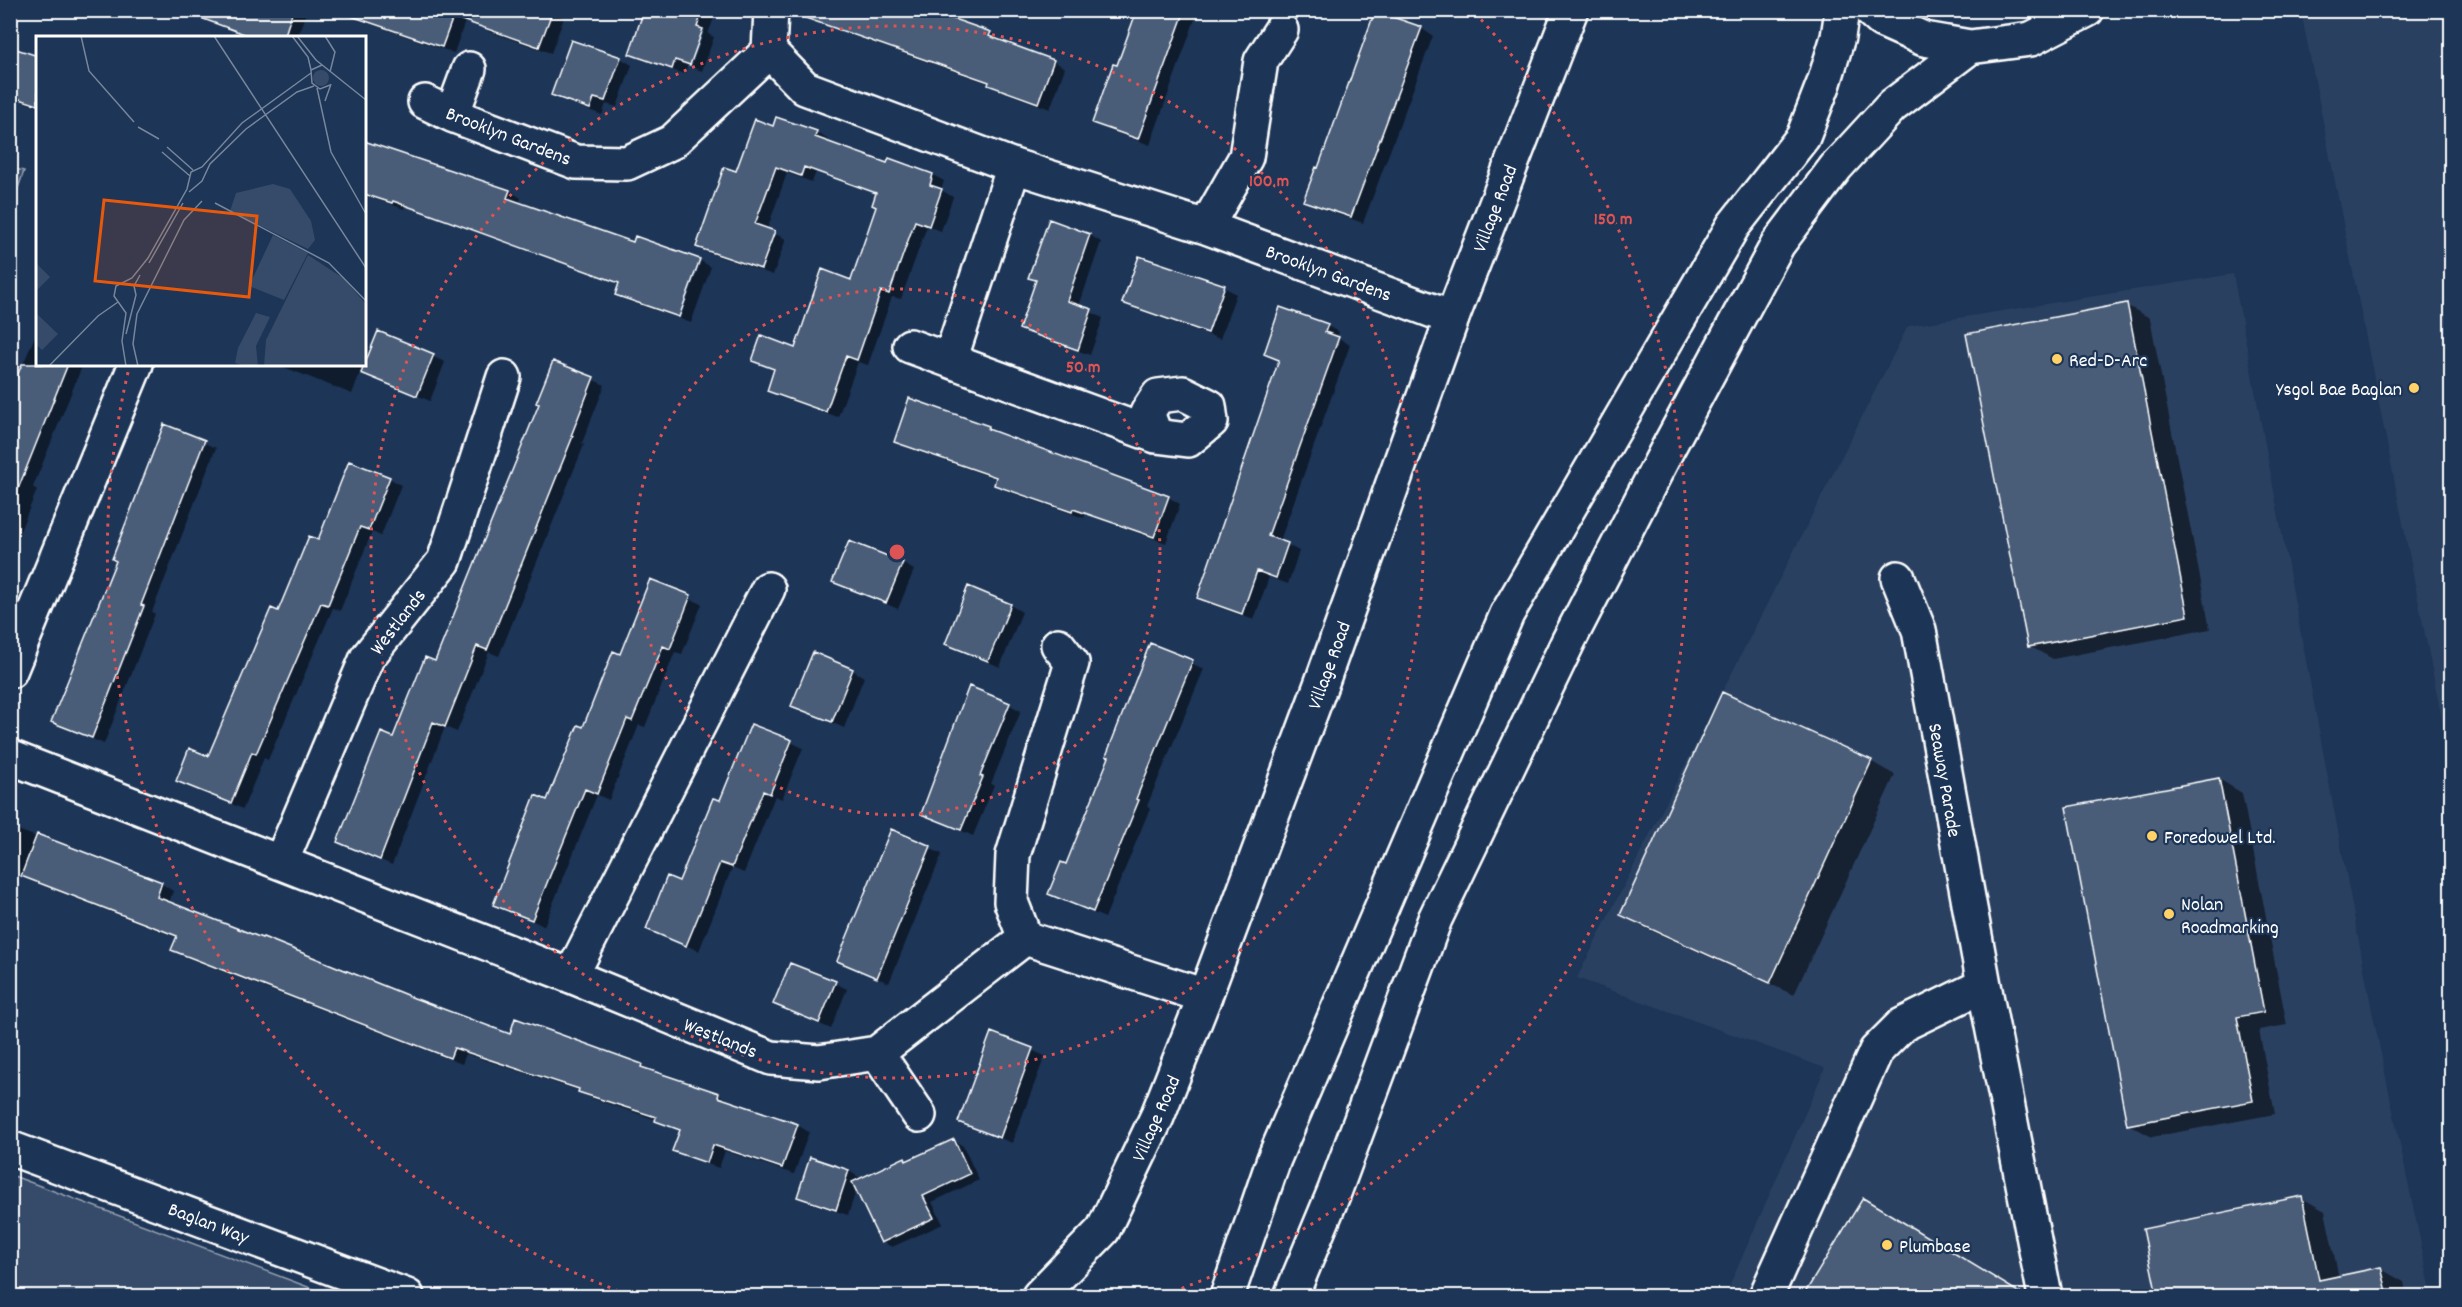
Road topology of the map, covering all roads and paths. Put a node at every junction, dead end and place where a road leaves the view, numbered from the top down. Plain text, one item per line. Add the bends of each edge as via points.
1 (771, 10) edge
2 (1571, 10) edge
3 (1842, 10) edge
4 (1870, 10) edge
5 (2086, 10) edge
6 (1281, 30) dead end
7 (1970, 47) junction
8 (769, 51) junction
9 (469, 69) dead end
10 (1014, 166) junction
11 (1206, 227) junction
12 (1452, 318) junction
13 (910, 346) dead end
14 (950, 360) junction
15 (135, 366) edge
16 (504, 377) dead end
17 (1156, 436) dead end
18 (1898, 578) dead end
19 (768, 589) dead end
20 (1058, 645) dead end
21 (10, 671) edge
22 (10, 758) edge
23 (281, 862) junction
24 (1024, 939) junction
25 (571, 976) junction
26 (1984, 986) junction
27 (1206, 996) junction
28 (877, 1053) junction
29 (919, 1114) dead end
30 (10, 1148) edge
31 (406, 1296) edge
32 (1039, 1296) edge
33 (1227, 1296) edge
34 (1291, 1296) edge
35 (1766, 1296) edge
36 (2045, 1296) edge

1 - 8 street
2 - 12 street, Village Road
3 - 33 street via 1824,83 1803,137 1733,226 1507,614 1274,1159
4 - 7 street via 1881,20 1924,39
5 - 7 street via 2031,39
6 - 11 street via 1261,61 1246,157
7 - 34 street via 1892,106 1836,166 1778,244 1568,642 1435,920 1335,1190
8 - 9 street, Brooklyn Gardens via 672,142 627,163 576,162 438,109
8 - 10 street, Brooklyn Gardens via 805,88
10 - 11 street, Brooklyn Gardens
10 - 14 street
11 - 12 street, Brooklyn Gardens
12 - 27 street, Village Road
13 - 14 street
14 - 17 street
15 - 21 street
16 - 23 street, Westlands via 444,561 367,658
18 - 26 street, Seaway Parade via 1919,630
19 - 25 street
20 - 24 street via 1072,663 1013,855 1011,902
22 - 23 street, Westlands
23 - 25 street, Westlands
24 - 27 street
24 - 28 street, Westlands
25 - 28 street, Westlands via 771,1058 819,1062
26 - 35 street via 1902,1025 1876,1051
26 - 36 street, Seaway Parade
27 - 32 street, Village Road via 1157,1117 1103,1230
28 - 29 street
30 - 31 street, Baglan Way

